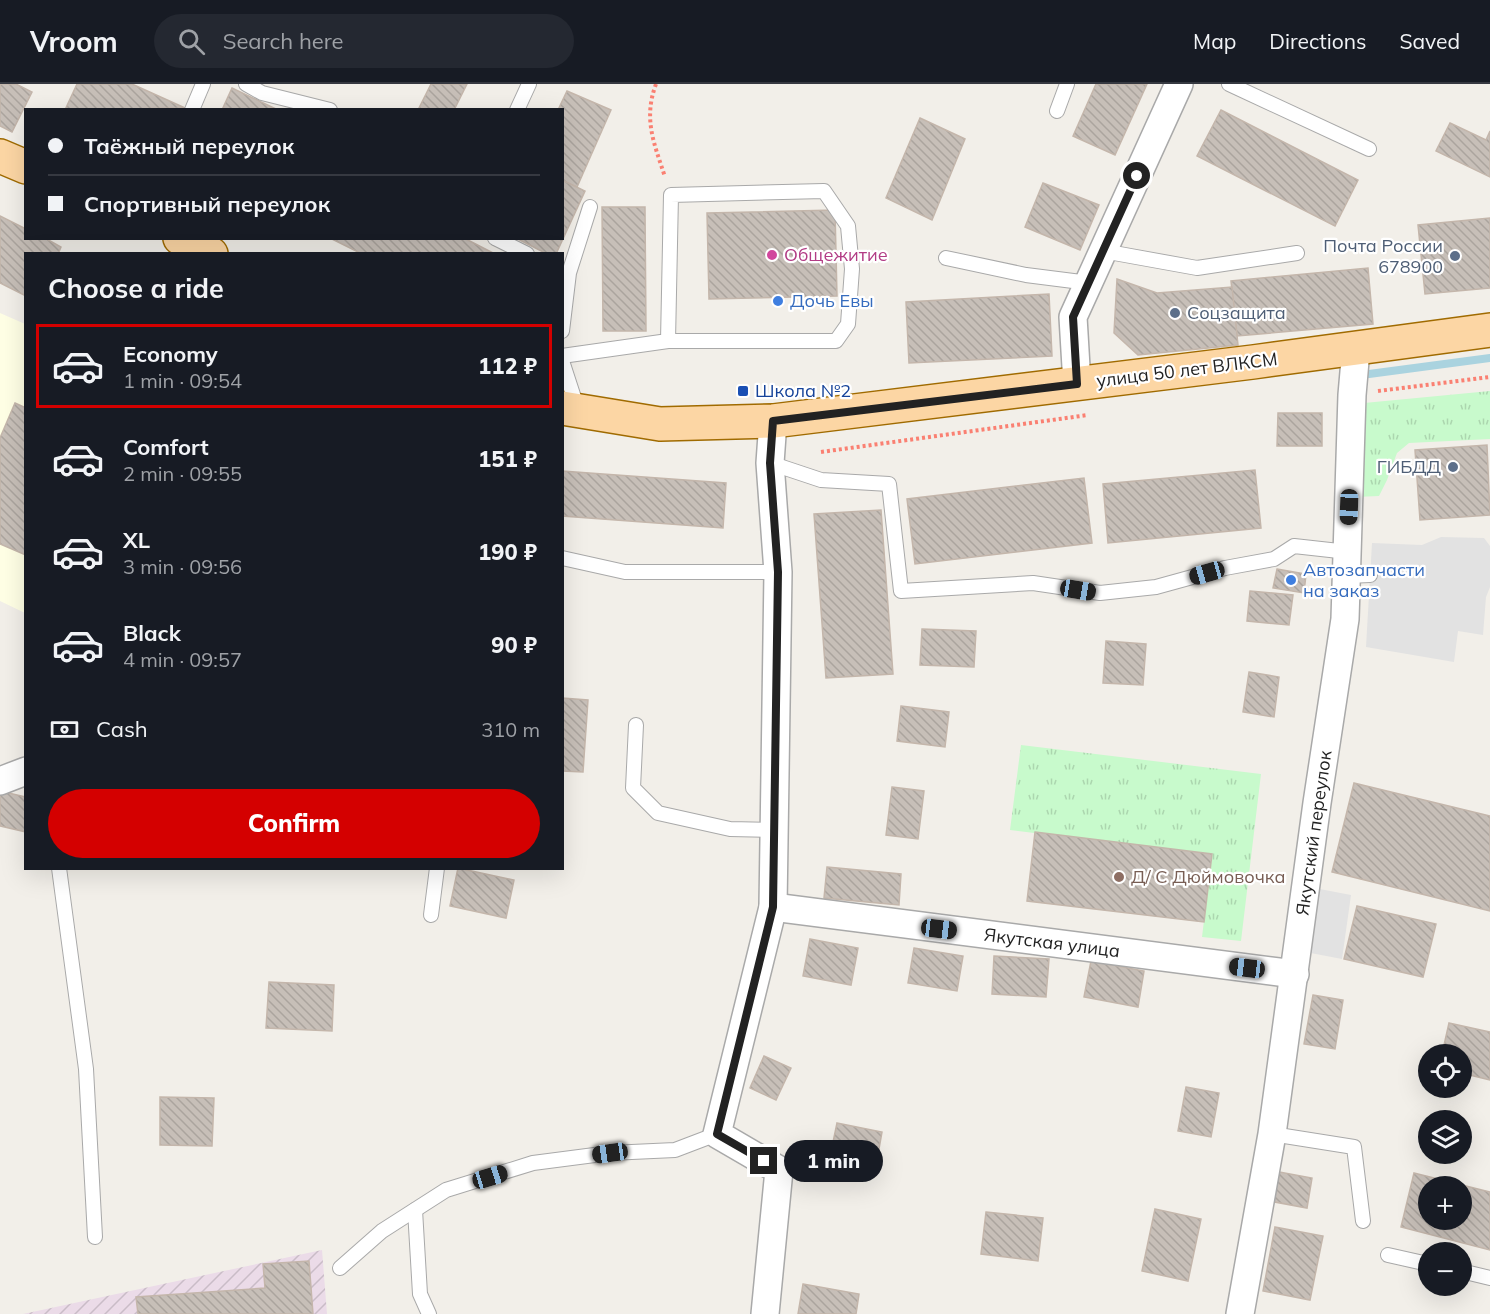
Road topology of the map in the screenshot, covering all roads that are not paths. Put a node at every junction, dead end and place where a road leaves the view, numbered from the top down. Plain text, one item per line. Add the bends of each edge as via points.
1 (203, 84) edge
2 (246, 84) edge
3 (529, 84) edge
4 (1067, 84) edge
5 (1179, 84) edge
6 (1229, 84) edge
7 (193, 108) edge
8 (322, 108) edge
9 (518, 108) edge
10 (1057, 111) dead end
11 (1370, 149) dead end
12 (0, 156) edge
13 (24, 166) edge
14 (590, 207) dead end
15 (184, 240) edge
16 (499, 240) edge
17 (1103, 251) junction
18 (207, 252) edge
19 (523, 252) edge
20 (1297, 253) dead end
21 (946, 258) dead end
22 (566, 271) edge
23 (1089, 283) junction
24 (564, 301) edge
25 (1490, 330) edge
26 (668, 341) junction
27 (1356, 348) junction
28 (564, 356) edge
29 (564, 373) edge
30 (1077, 384) junction
31 (570, 409) edge
32 (773, 421) junction
33 (770, 463) junction
34 (564, 558) edge
35 (1355, 568) junction
36 (778, 572) junction
37 (636, 725) dead end
38 (24, 772) edge
39 (0, 781) edge
40 (775, 830) junction
41 (59, 870) edge
42 (437, 870) edge
43 (773, 907) junction
44 (431, 915) dead end
45 (1295, 975) junction
46 (717, 1134) junction
47 (1272, 1134) junction
48 (415, 1210) junction
49 (1363, 1221) dead end
50 (95, 1237) dead end
51 (1388, 1255) dead end
52 (1418, 1262) edge
53 (340, 1268) dead end
54 (1472, 1274) edge
55 (1490, 1278) edge
56 (429, 1314) edge
57 (765, 1314) edge
58 (1240, 1314) edge

1 - 7 lane
2 - 8 lane via 262,93
3 - 9 lane
4 - 10 lane
5 - 17 street
6 - 11 lane
12 - 13 main road
14 - 22 lane
15 - 18 main road
16 - 19 lane
17 - 20 lane via 1197,268
17 - 23 street
21 - 23 lane
22 - 24 lane
23 - 30 street via 1073,317
25 - 27 main road, улица 50 лет ВЛКСМ
26 - 26 lane via 836,341 848,324 852,269 848,226 824,191 671,195
26 - 28 lane
27 - 30 main road, улица 50 лет ВЛКСМ
27 - 35 street, Якутский переулок via 1352,395
29 - 31 lane
30 - 32 main road, улица 50 лет ВЛКСМ
31 - 32 main road, улица 50 лет ВЛКСМ via 660,424
32 - 33 street
33 - 35 lane via 821,480 889,484 901,591 1033,583 1100,593 1156,587 1274,559 1294,546
33 - 36 street
34 - 36 lane via 625,572
35 - 45 street, Якутский переулок via 1317,803
36 - 40 street
37 - 40 lane via 633,788 658,813 730,829
38 - 39 street
40 - 43 street
41 - 50 lane via 86,1069
42 - 44 lane
43 - 45 street, Якутская улица
43 - 46 street
45 - 47 street, Якутский переулок
46 - 48 lane via 675,1150 533,1163 446,1190
46 - 57 street via 779,1170
47 - 49 lane via 1354,1147
47 - 58 street, Якутский переулок
48 - 53 lane via 382,1231
48 - 56 lane via 420,1294
51 - 52 lane
54 - 55 lane

